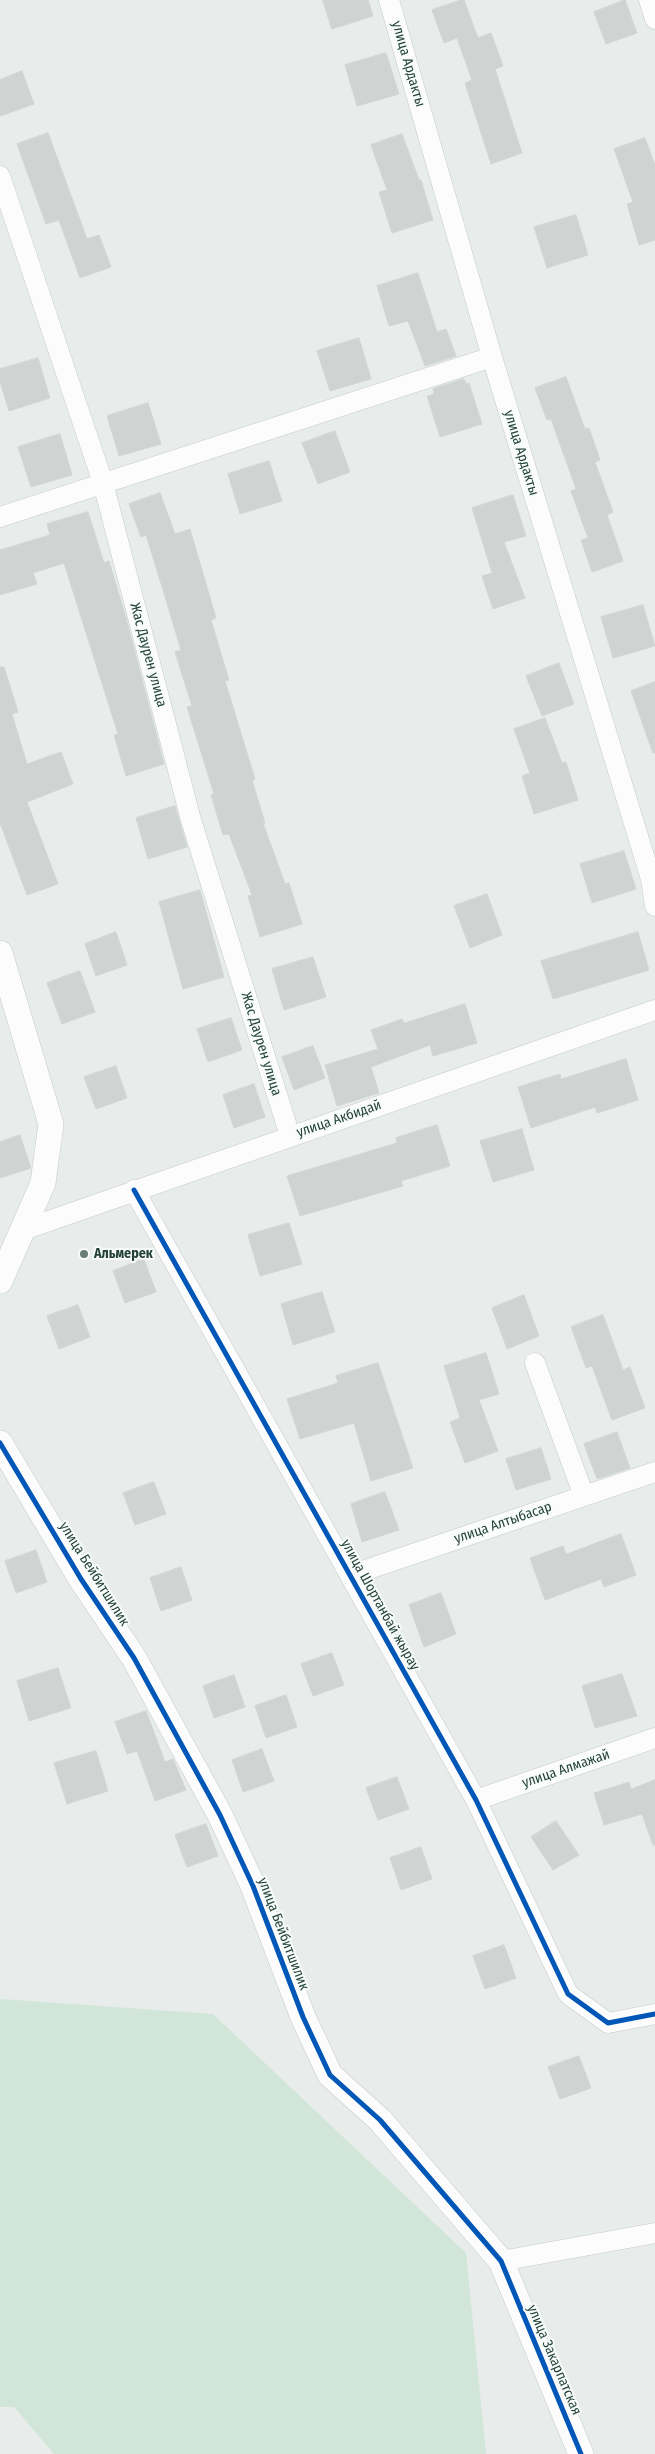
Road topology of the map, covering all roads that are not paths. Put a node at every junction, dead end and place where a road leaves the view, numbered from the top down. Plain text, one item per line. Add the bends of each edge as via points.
1 (390, 0) edge
2 (649, 0) edge
3 (655, 19) edge
4 (0, 176) edge
5 (492, 357) junction
6 (103, 483) junction
7 (0, 517) edge
8 (655, 906) edge
9 (0, 953) edge
10 (655, 1010) edge
11 (290, 1136) junction
12 (134, 1190) junction
13 (23, 1230) junction
14 (3, 1270) edge
15 (535, 1363) dead end
16 (0, 1443) edge
17 (655, 1472) edge
18 (584, 1496) junction
19 (351, 1575) junction
20 (655, 1738) edge
21 (476, 1800) junction
22 (655, 2014) edge
23 (655, 2233) edge
24 (504, 2268) junction
25 (581, 2454) edge

1 - 5 street, улица Ардакты
2 - 3 street
4 - 6 street, Жас Даурен улица
5 - 6 street
5 - 8 street, улица Ардакты via 651,879
6 - 7 street
6 - 11 street, Жас Даурен улица via 191,820
9 - 13 street via 51,1124 43,1183
10 - 11 street, улица Акбидай
11 - 12 street, улица Акбидай
12 - 13 street, улица Акбидай
12 - 19 street, улица Шортанбай жырау
13 - 14 street
15 - 18 street
16 - 24 street, улица Бейбитшилик via 134,1658 220,1815 253,1886 303,2017 330,2075 380,2120 448,2196
17 - 18 street, улица Алтыбасар
18 - 19 street, улица Алтыбасар
19 - 21 street, улица Шортанбай жырау
20 - 21 street, улица Алмажай
21 - 22 street, улица Шортанбай жырау via 568,1994 608,2023
23 - 24 street
24 - 25 street, улица Закарпатская

